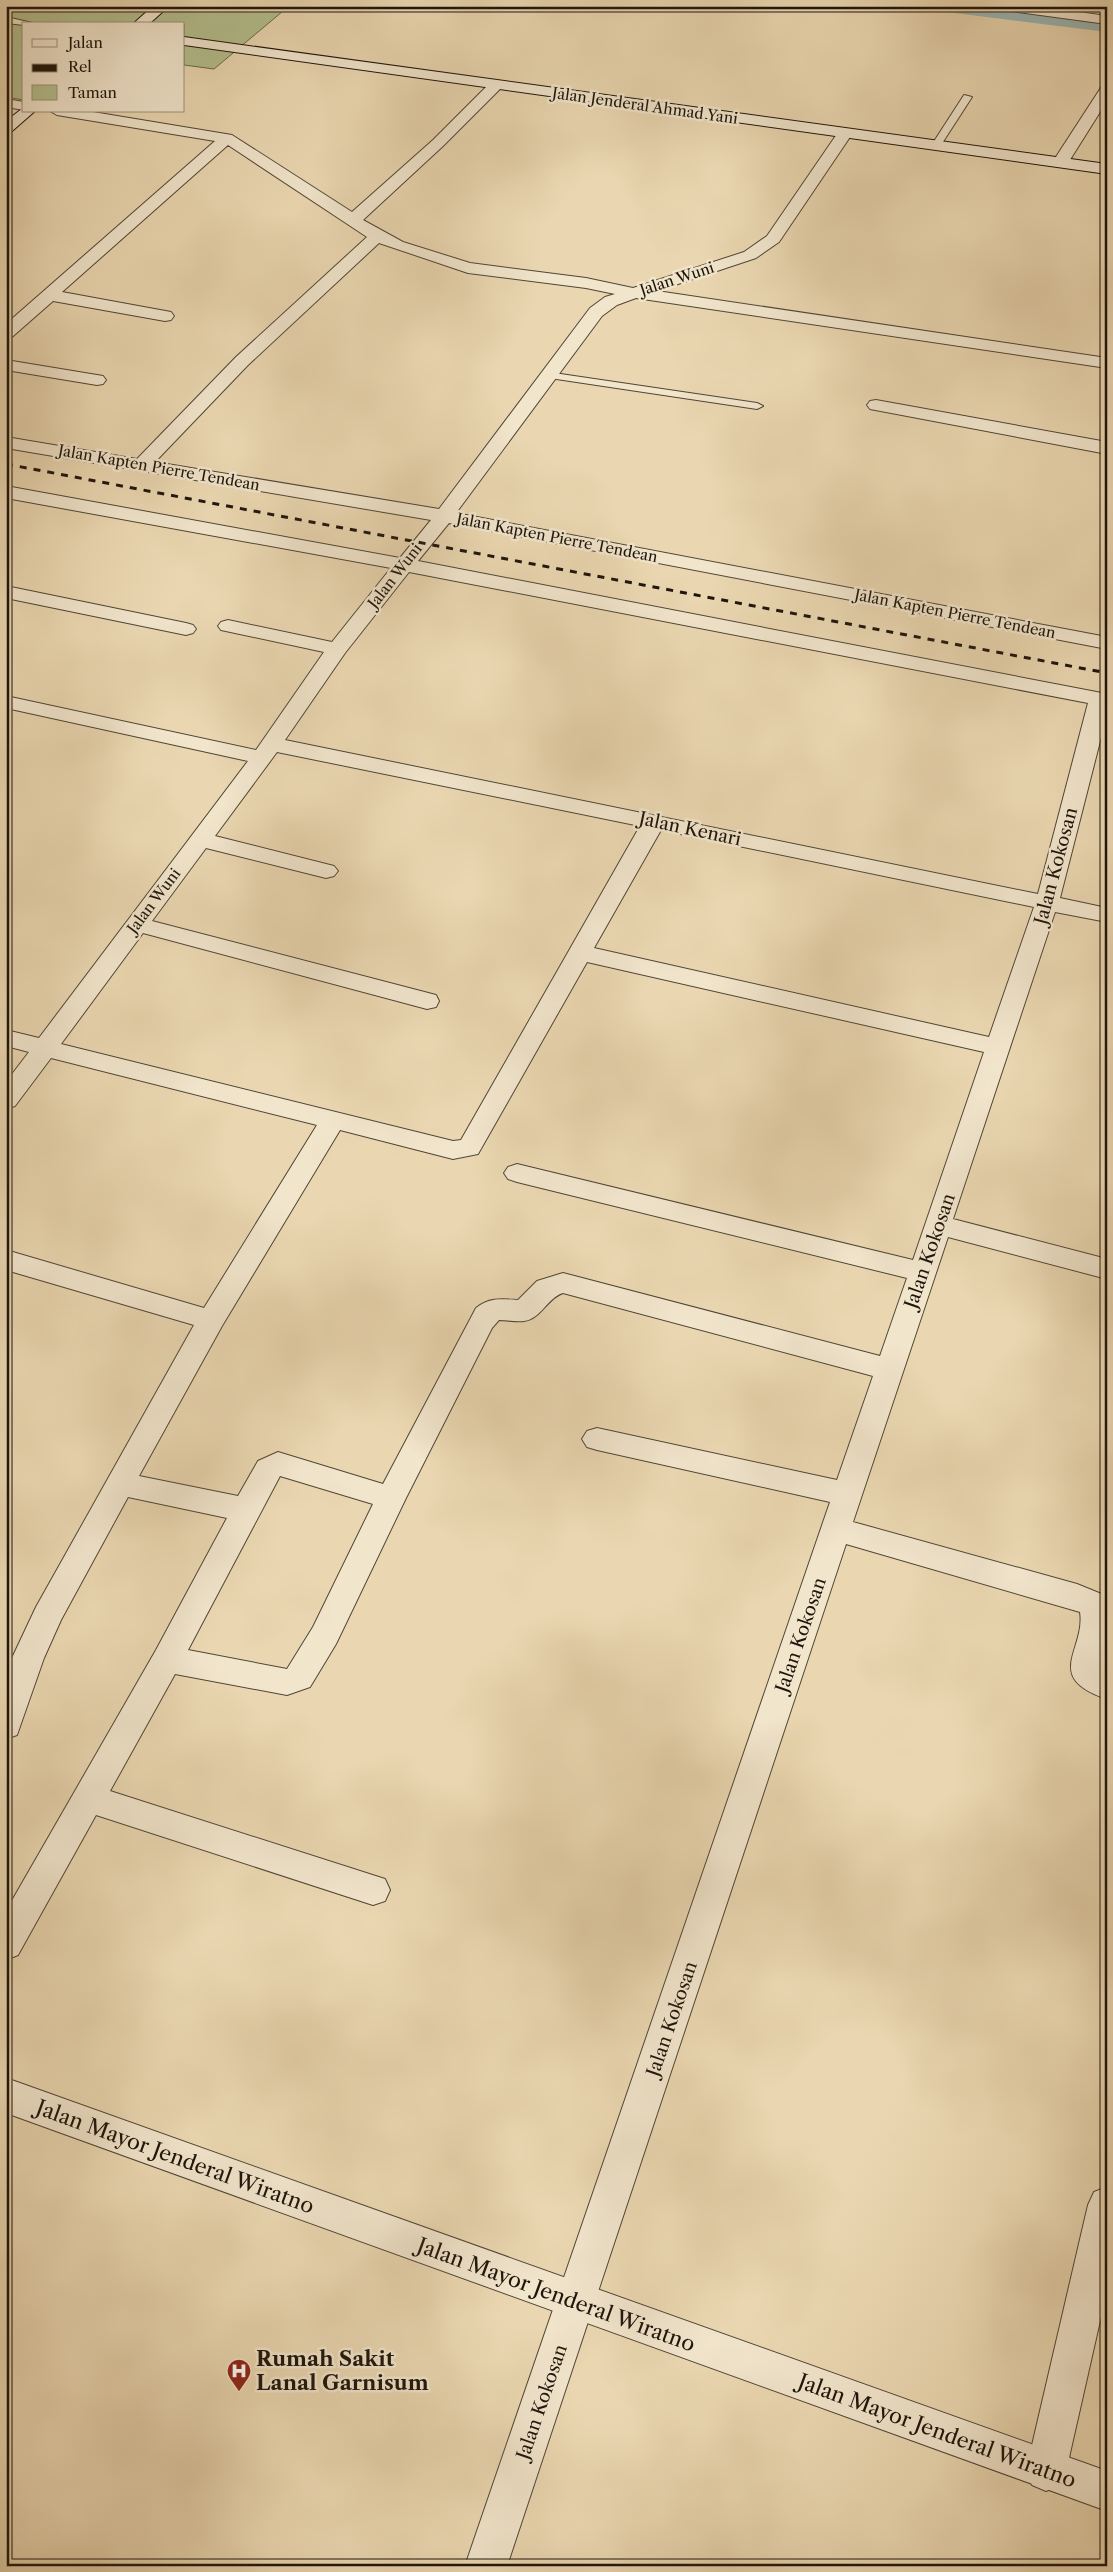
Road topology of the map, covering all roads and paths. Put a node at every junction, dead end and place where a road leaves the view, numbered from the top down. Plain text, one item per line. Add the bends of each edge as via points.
1 (162, 6) edge
2 (1004, 6) edge
3 (6, 20) edge
4 (1107, 20) edge
5 (22, 22) edge
6 (142, 22) edge
7 (185, 41) edge
8 (496, 85) junction
9 (1107, 90) edge
10 (966, 97) dead end
11 (6, 103) edge
12 (22, 106) edge
13 (27, 112) edge
14 (63, 112) edge
15 (6, 129) edge
16 (844, 134) junction
17 (227, 138) junction
18 (936, 146) junction
19 (1060, 163) junction
20 (1107, 169) edge
21 (353, 220) junction
22 (377, 236) junction
23 (632, 293) junction
24 (49, 295) junction
25 (165, 316) dead end
26 (6, 333) edge
27 (1107, 363) edge
28 (6, 365) edge
29 (548, 375) junction
30 (97, 380) dead end
31 (876, 405) dead end
32 (757, 406) dead end
33 (6, 442) edge
34 (1107, 448) edge
35 (141, 465) junction
36 (6, 492) edge
37 (444, 516) junction
38 (403, 566) junction
39 (6, 592) edge
40 (228, 626) dead end
41 (186, 628) dead end
42 (1107, 643) edge
43 (337, 649) junction
44 (1103, 700) edge
45 (6, 702) edge
46 (267, 751) junction
47 (654, 822) junction
48 (201, 840) junction
49 (326, 871) dead end
50 (1047, 902) junction
51 (1107, 915) edge
52 (136, 924) junction
53 (581, 953) junction
54 (427, 1001) dead end
55 (6, 1038) edge
56 (999, 1047) junction
57 (45, 1048) junction
58 (6, 1100) edge
59 (333, 1120) junction
60 (517, 1173) dead end
61 (939, 1225) junction
62 (6, 1260) edge
63 (1107, 1269) edge
64 (923, 1272) junction
65 (212, 1320) junction
66 (888, 1369) junction
67 (597, 1439) dead end
68 (120, 1484) junction
69 (849, 1494) junction
70 (392, 1498) junction
71 (247, 1510) junction
72 (837, 1530) junction
73 (167, 1659) junction
74 (1107, 1686) edge
75 (6, 1725) edge
76 (87, 1798) junction
77 (373, 1890) dead end
78 (6, 1944) edge
79 (6, 2095) edge
80 (1107, 2205) edge
81 (576, 2302) junction
82 (1046, 2471) junction
83 (1107, 2491) edge
84 (486, 2566) edge

1 - 6 street
2 - 4 street
3 - 5 lane
7 - 8 street, Jalan Jenderal Ahmad Yani
8 - 16 street, Jalan Jenderal Ahmad Yani
8 - 21 street
9 - 19 street
10 - 18 lane
11 - 12 street
13 - 15 street
14 - 17 street
16 - 18 street, Jalan Jenderal Ahmad Yani
16 - 23 street, Jalan Wuni via 773,239 763,248
17 - 21 street
17 - 24 street
18 - 19 street, Jalan Jenderal Ahmad Yani
19 - 20 street, Jalan Jenderal Ahmad Yani
21 - 22 street
22 - 23 street via 397,246 468,268 586,283
22 - 35 street via 242,361
23 - 27 street
23 - 29 street, Jalan Wuni via 611,301 596,312
24 - 25 street
24 - 26 street
28 - 30 street
29 - 32 lane
29 - 37 street, Jalan Wuni
31 - 34 street
33 - 35 street, Jalan Kapten Pierre Tendean
35 - 37 street, Jalan Kapten Pierre Tendean
36 - 38 street
37 - 38 street, Jalan Wuni
37 - 42 street, Jalan Kapten Pierre Tendean
38 - 43 street, Jalan Wuni
38 - 44 street via 607,602
39 - 41 street
40 - 43 street
43 - 46 street, Jalan Wuni
44 - 50 street, Jalan Kokosan
45 - 46 street, Jalan Kenari
46 - 47 street, Jalan Kenari
46 - 48 street, Jalan Wuni
47 - 50 street, Jalan Kenari
47 - 53 street
48 - 49 street
48 - 52 street, Jalan Wuni
50 - 51 street, Jalan Kenari
50 - 56 street, Jalan Kokosan
52 - 54 street
52 - 57 street, Jalan Wuni
53 - 56 street
53 - 59 street via 469,1148 459,1151 439,1147
55 - 57 street
56 - 61 street, Jalan Kokosan
57 - 58 street, Jalan Wuni
57 - 59 street
59 - 65 street
60 - 64 street
61 - 63 street
61 - 64 street, Jalan Kokosan
62 - 65 street
64 - 66 street, Jalan Kokosan
65 - 68 street
66 - 69 street, Jalan Kokosan
66 - 70 street via 558,1283 547,1288 524,1311 499,1308 486,1315
67 - 69 street
68 - 71 street
68 - 75 street via 47,1616 25,1666
69 - 72 street, Jalan Kokosan
70 - 71 street via 278,1464 265,1473
70 - 73 street via 299,1678 280,1681
71 - 73 street
72 - 74 street via 1093,1604 1096,1615 1085,1666 1092,1679
72 - 81 street, Jalan Kokosan
73 - 76 street
76 - 77 street
76 - 78 street
79 - 81 street, Jalan Mayor Jenderal Wiratno
80 - 82 street
81 - 82 street, Jalan Mayor Jenderal Wiratno
81 - 84 street, Jalan Kokosan
82 - 83 street, Jalan Mayor Jenderal Wiratno

